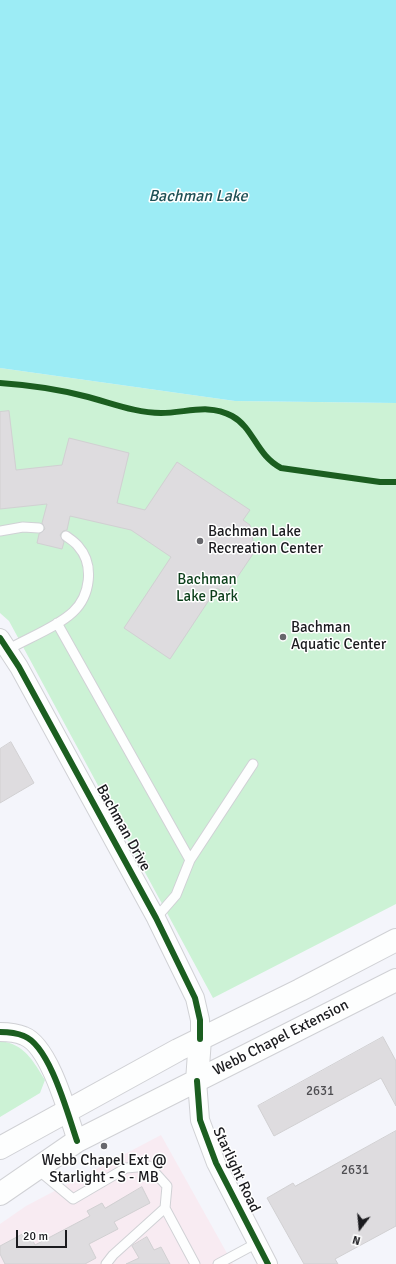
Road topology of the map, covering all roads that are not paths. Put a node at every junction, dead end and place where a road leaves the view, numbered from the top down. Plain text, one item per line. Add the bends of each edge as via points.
1 (39, 528) dead end
2 (0, 531) edge
3 (66, 536) dead end
4 (57, 623) junction
5 (4, 643) edge
6 (253, 764) dead end
7 (190, 860) junction
8 (156, 918) junction
9 (396, 940) edge
10 (396, 980) edge
11 (0, 1032) edge
12 (200, 1039) junction
13 (197, 1081) junction
14 (66, 1111) junction
15 (77, 1141) junction
16 (0, 1148) edge
17 (36, 1169) junction
18 (0, 1194) edge
19 (165, 1208) junction
20 (257, 1243) junction
21 (106, 1264) edge
22 (195, 1264) edge
23 (218, 1264) edge
24 (268, 1264) edge

1 - 2 lane via 23,526
3 - 4 lane via 78,546 86,559 89,576 86,593 79,605
4 - 5 lane
4 - 7 lane
5 - 8 street, Bachman Drive
6 - 7 lane
7 - 8 lane via 176,894
8 - 12 street, Bachman Drive via 195,998 200,1020
9 - 12 main road
10 - 13 main road, Webb Chapel Extension
11 - 14 street via 25,1036 40,1049 58,1083
12 - 13 main road
12 - 14 main road
13 - 15 main road, Webb Chapel Extension
13 - 20 street, Starlight Road via 200,1120 210,1148
14 - 15 street
14 - 16 main road
15 - 17 main road, Webb Chapel Extension
17 - 18 main road, Webb Chapel Extension
17 - 19 lane via 73,1199 126,1168 149,1166 167,1186
19 - 21 lane
19 - 22 lane
20 - 23 lane
20 - 24 street, Starlight Road

